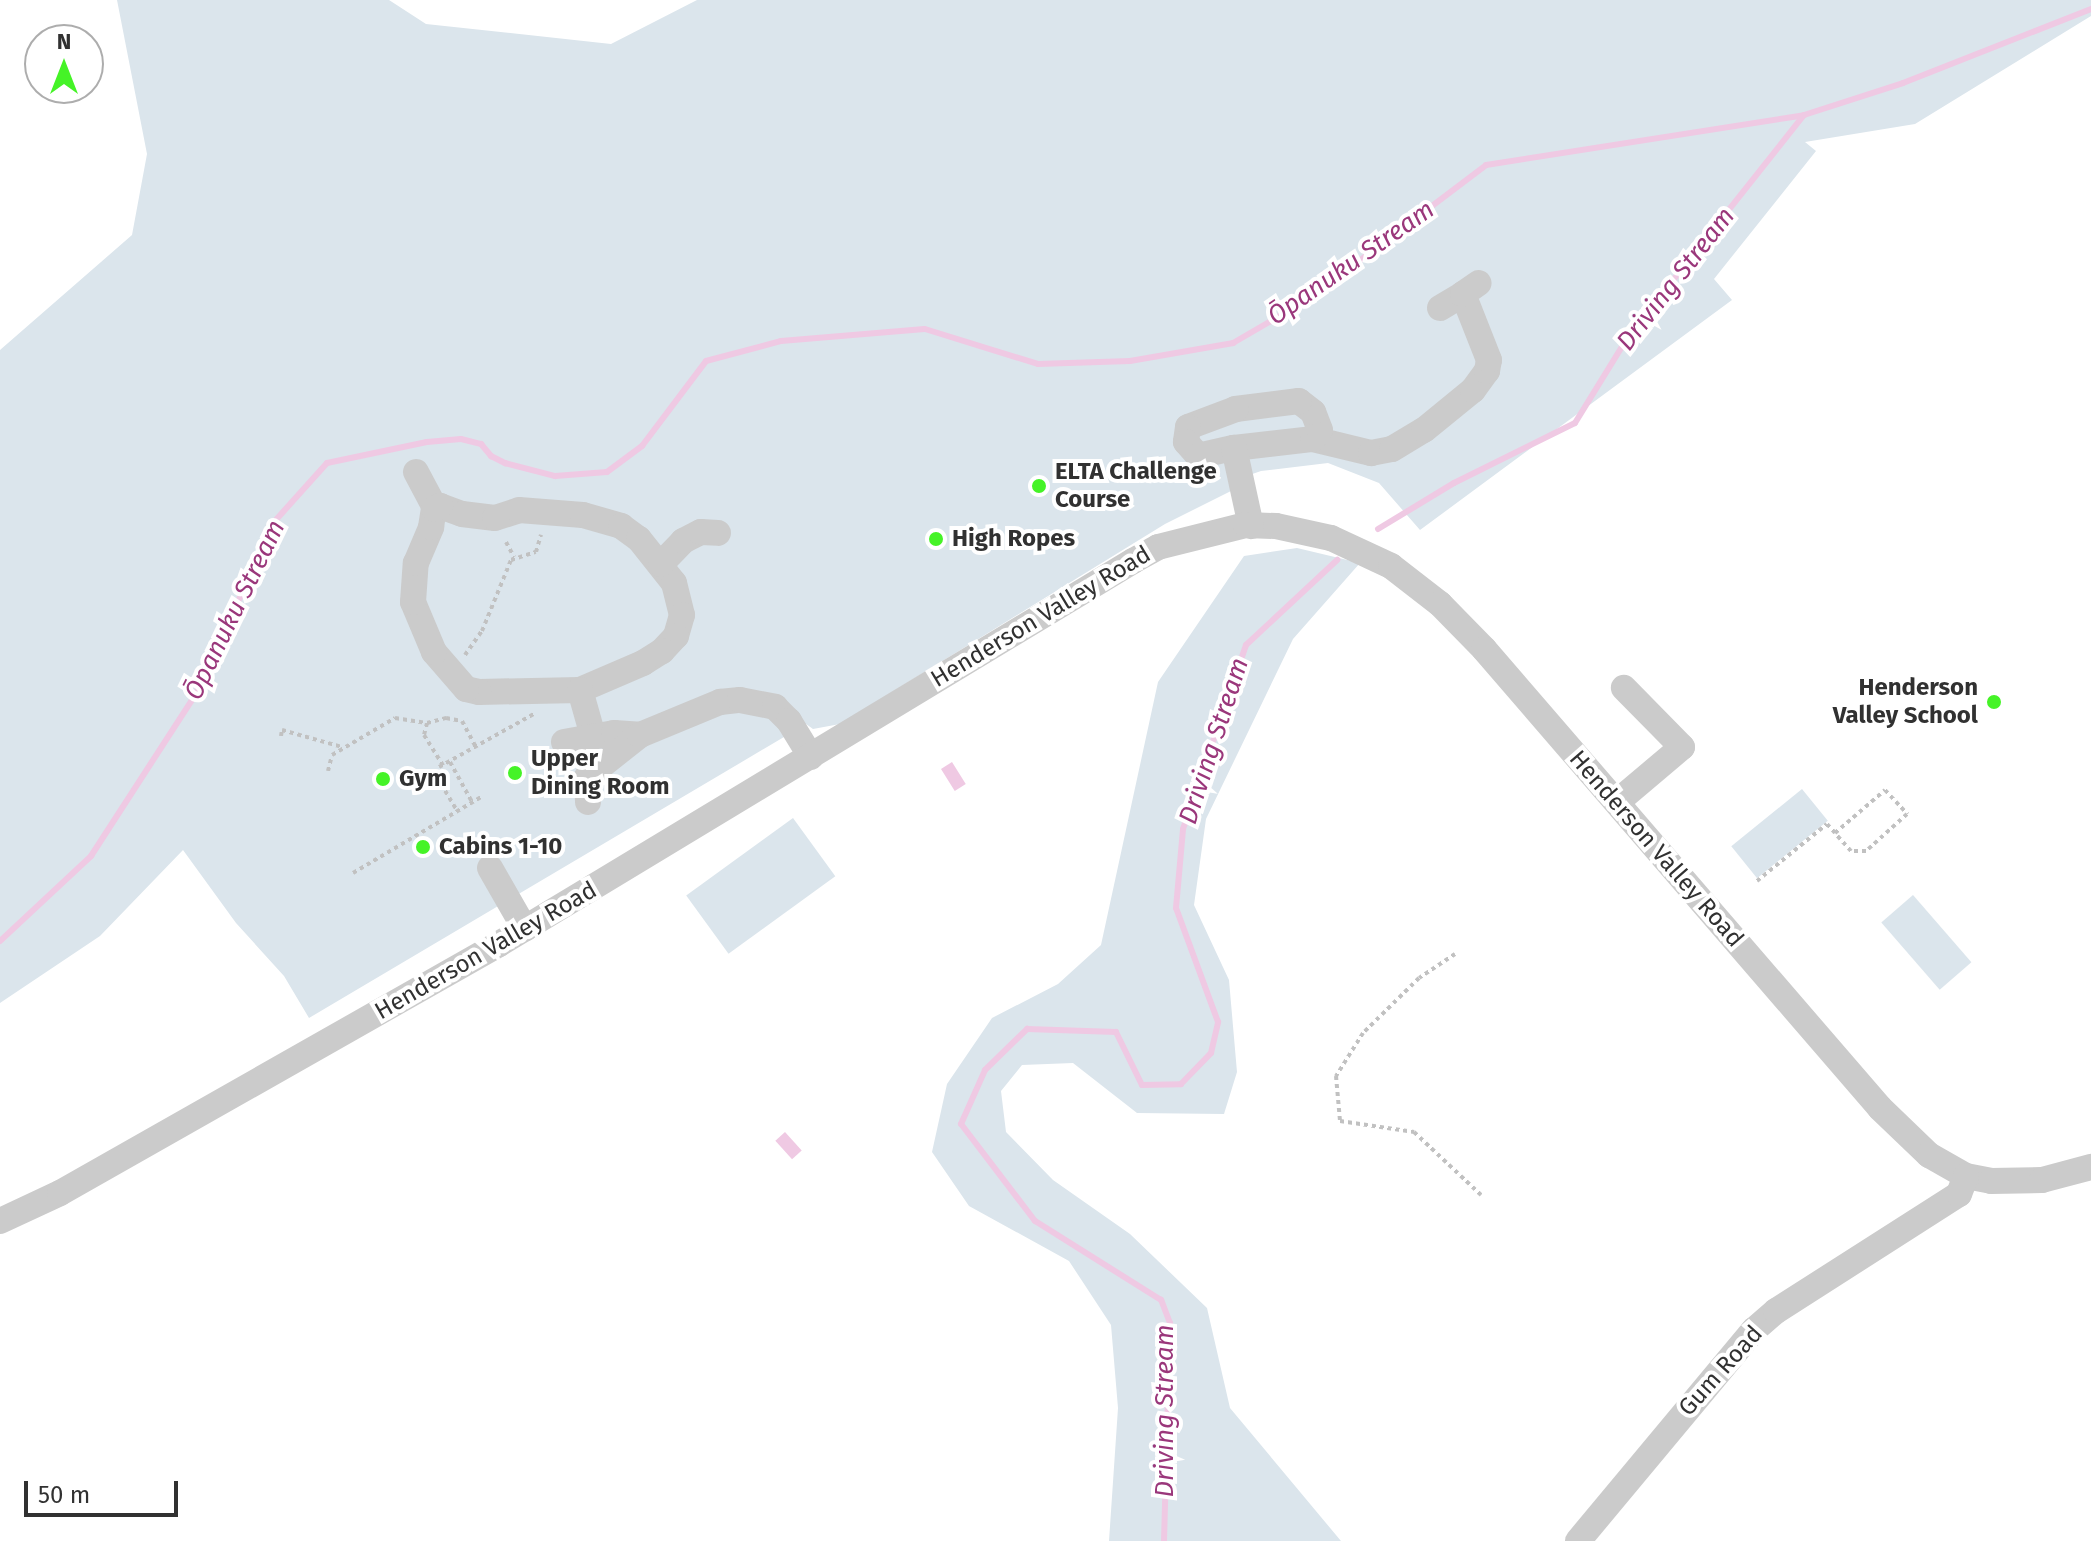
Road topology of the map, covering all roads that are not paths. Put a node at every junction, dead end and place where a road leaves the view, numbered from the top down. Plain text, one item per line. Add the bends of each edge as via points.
1 (1440, 308) dead end
2 (1313, 439) junction
3 (1234, 448) junction
4 (416, 472) dead end
5 (435, 507) junction
6 (1251, 526) junction
7 (718, 533) dead end
8 (661, 564) junction
9 (1624, 688) dead end
10 (580, 690) junction
11 (540, 692) junction
12 (522, 713) road end
13 (640, 735) junction
14 (564, 742) dead end
15 (594, 745) junction
16 (811, 757) junction
17 (588, 802) dead end
18 (1617, 802) junction
19 (490, 868) dead end
20 (525, 929) junction
21 (2091, 1167) edge
22 (1966, 1176) junction
23 (0, 1221) edge
24 (1578, 1541) edge

1 - 2 street via 1471,289 1489,360 1473,390 1392,449 1371,453
2 - 3 street
2 - 3 street via 1320,430 1313,412 1299,401 1236,409 1188,427 1186,442 1198,456
3 - 6 street
4 - 5 street
5 - 8 street via 495,518 524,510 602,519 639,539
5 - 11 street via 413,585 417,617 434,652 466,689
6 - 16 street, Henderson Valley Road via 1158,547
6 - 18 street, Henderson Valley Road via 1331,538 1391,566 1417,585 1484,649
7 - 8 street via 701,532 683,541
8 - 10 street via 681,604 676,636 643,663
9 - 18 street via 1682,747
10 - 11 street
10 - 15 street
11 - 12 street
13 - 15 street via 625,732
13 - 16 street via 720,702 749,701 775,707
13 - 17 street via 587,777
14 - 15 street
16 - 20 street, Henderson Valley Road
18 - 22 street, Henderson Valley Road via 1880,1108 1929,1155
19 - 20 street
20 - 23 street, Henderson Valley Road via 101,1170
21 - 22 street, Henderson Valley Road via 2016,1182
22 - 24 street, Gum Road via 1959,1194 1754,1330

